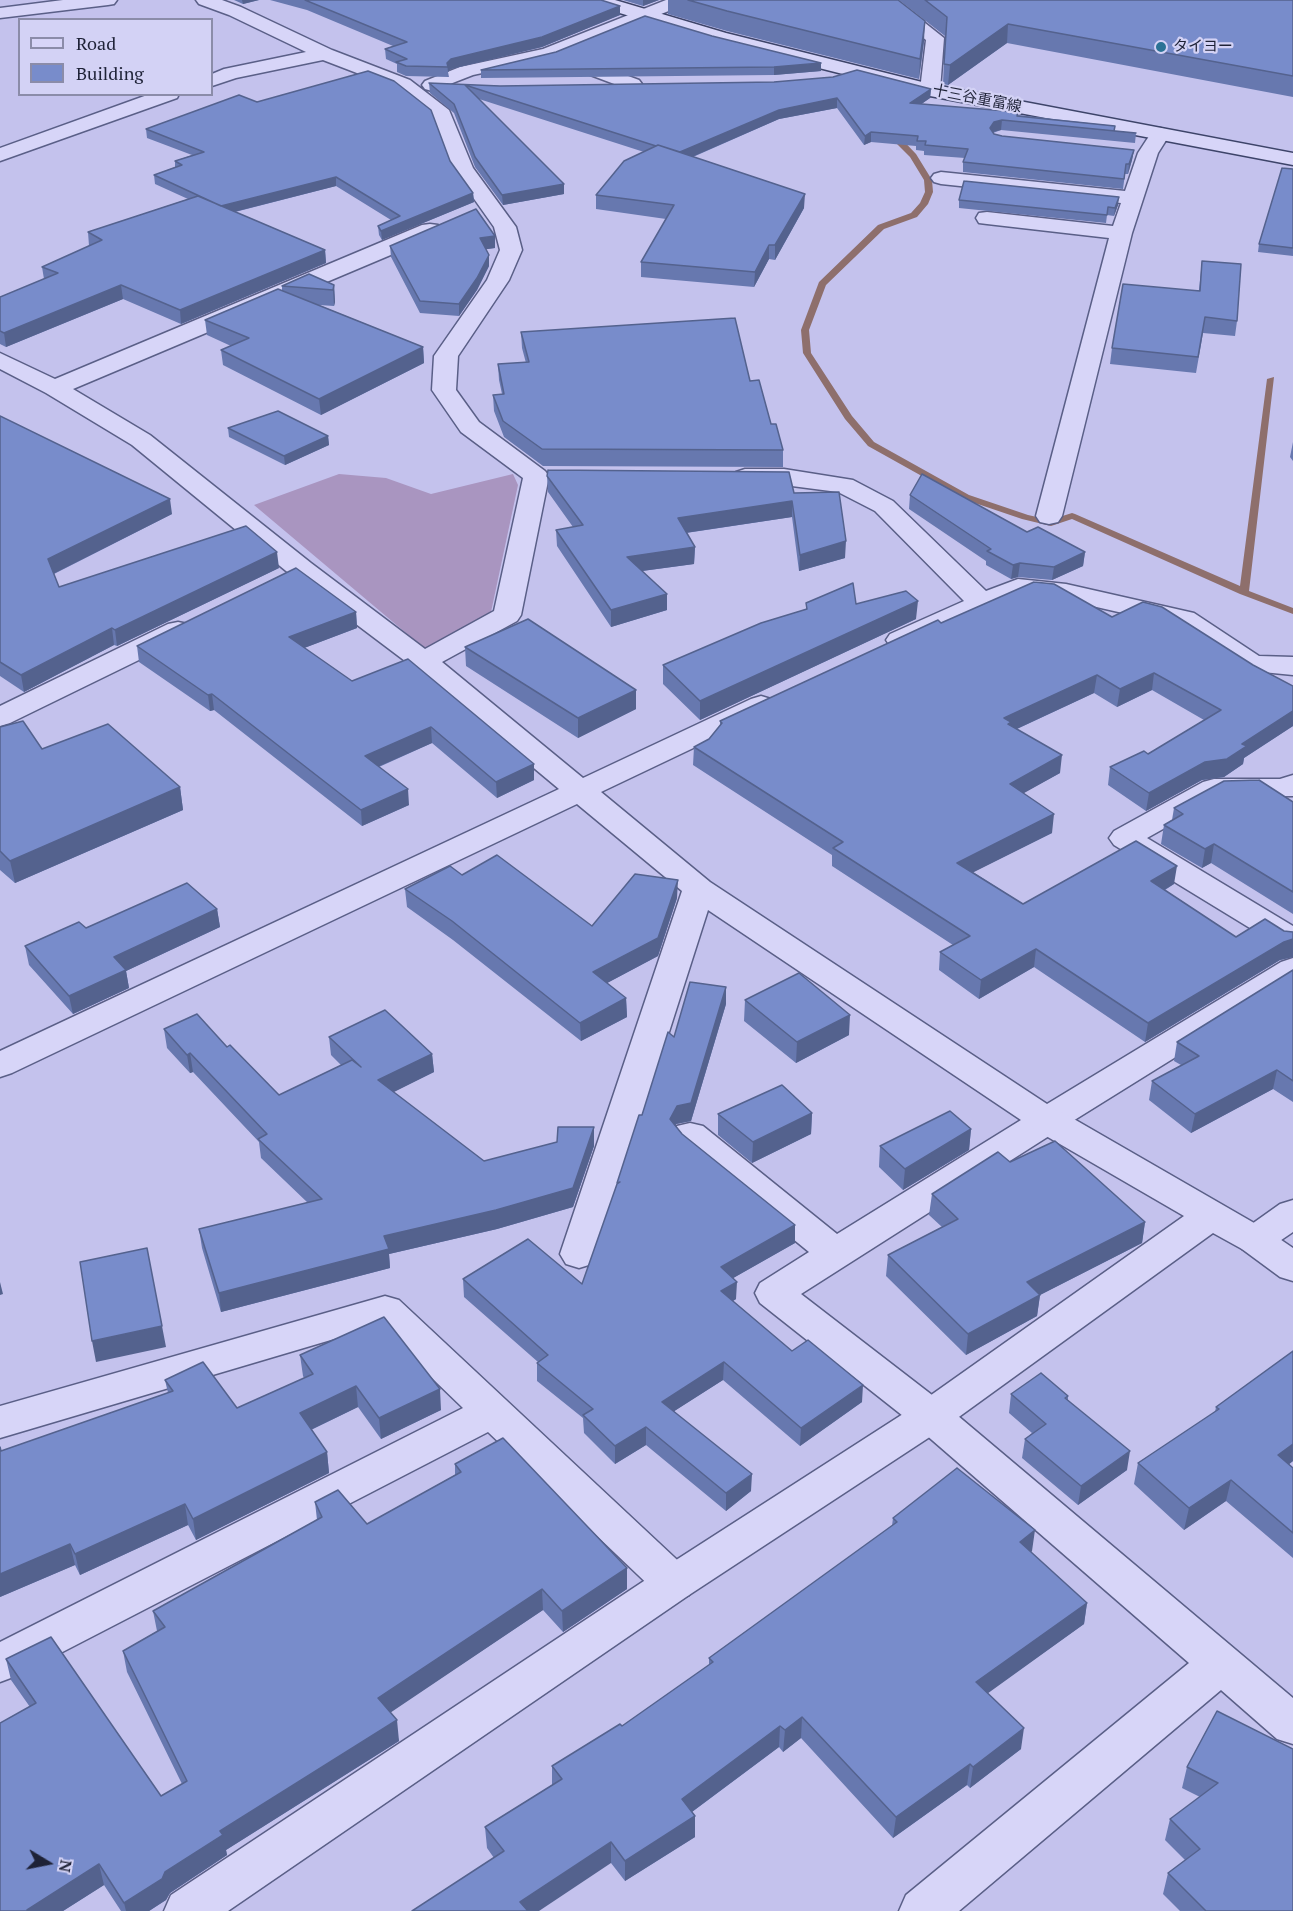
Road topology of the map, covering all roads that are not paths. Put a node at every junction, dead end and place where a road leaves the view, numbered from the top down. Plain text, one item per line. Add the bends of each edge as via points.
1 (108, 0) edge
2 (205, 0) edge
3 (596, 0) edge
4 (746, 0) edge
5 (885, 0) edge
6 (263, 3) dead end
7 (235, 11) junction
8 (0, 14) edge
9 (640, 14) junction
10 (549, 53) junction
11 (325, 54) junction
12 (856, 72) junction
13 (213, 80) edge
14 (809, 80) edge
15 (403, 84) junction
16 (632, 84) junction
17 (656, 84) edge
18 (584, 85) edge
19 (432, 86) junction
20 (489, 87) edge
21 (930, 90) junction
22 (164, 96) edge
23 (0, 130) edge
24 (34, 141) junction
25 (1144, 146) junction
26 (0, 155) edge
27 (1293, 159) edge
28 (941, 178) dead end
29 (1133, 198) junction
30 (987, 218) dead end
31 (446, 223) edge
32 (1121, 233) junction
33 (0, 360) edge
34 (54, 388) junction
35 (722, 477) edge
36 (1049, 516) dead end
37 (981, 602) junction
38 (204, 617) edge
39 (873, 652) edge
40 (423, 661) junction
41 (1293, 666) edge
42 (786, 693) edge
43 (0, 717) edge
44 (1291, 788) edge
45 (580, 790) junction
46 (699, 889) junction
47 (1293, 940) edge
48 (1293, 969) edge
49 (4, 1058) edge
50 (1047, 1120) junction
51 (690, 1135) dead end
52 (1293, 1213) edge
53 (1211, 1215) junction
54 (1255, 1240) junction
55 (835, 1253) junction
56 (579, 1254) dead end
57 (1293, 1267) edge
58 (494, 1411) junction
59 (931, 1416) junction
60 (0, 1422) edge
61 (674, 1583) junction
62 (0, 1663) edge
63 (1220, 1664) junction
64 (1293, 1725) edge
65 (188, 1911) edge
66 (923, 1911) edge

1 - 8 street
2 - 7 street
3 - 9 street, 十三谷重富線
4 - 9 street via 668,4
5 - 21 street via 934,38
6 - 7 street
7 - 11 street
9 - 10 street
9 - 12 street, 十三谷重富線
10 - 16 street
10 - 19 street via 467,71
11 - 13 street
11 - 15 street
12 - 14 street
12 - 21 street, 十三谷重富線
15 - 19 street
15 - 40 street via 442,114 479,209 505,227 511,250 498,280 446,356 444,390 470,428 548,476 507,615
16 - 17 street
16 - 18 street
19 - 20 street
21 - 25 street, 十三谷重富線
22 - 24 street
23 - 24 street
24 - 26 street
25 - 27 street, 十三谷重富線
25 - 29 street
28 - 29 street
29 - 32 street
30 - 32 street
31 - 34 street
32 - 36 street
33 - 34 street
34 - 40 street via 141,440 290,574
35 - 37 street via 784,477 844,485 884,506
37 - 39 street
37 - 41 street via 1018,587 1066,592 1184,619 1252,664
38 - 43 street
40 - 45 street
42 - 45 street
44 - 47 street via 1214,788 1125,838
45 - 46 street
45 - 49 street
46 - 50 street
46 - 56 street
48 - 50 street
50 - 53 street
50 - 55 street
51 - 55 street
52 - 54 street
53 - 54 street
53 - 59 street
54 - 57 street
55 - 59 street via 774,1293
58 - 60 street via 386,1310
58 - 61 street
58 - 62 street
59 - 61 street
59 - 63 street
61 - 65 street
63 - 64 street
63 - 66 street

